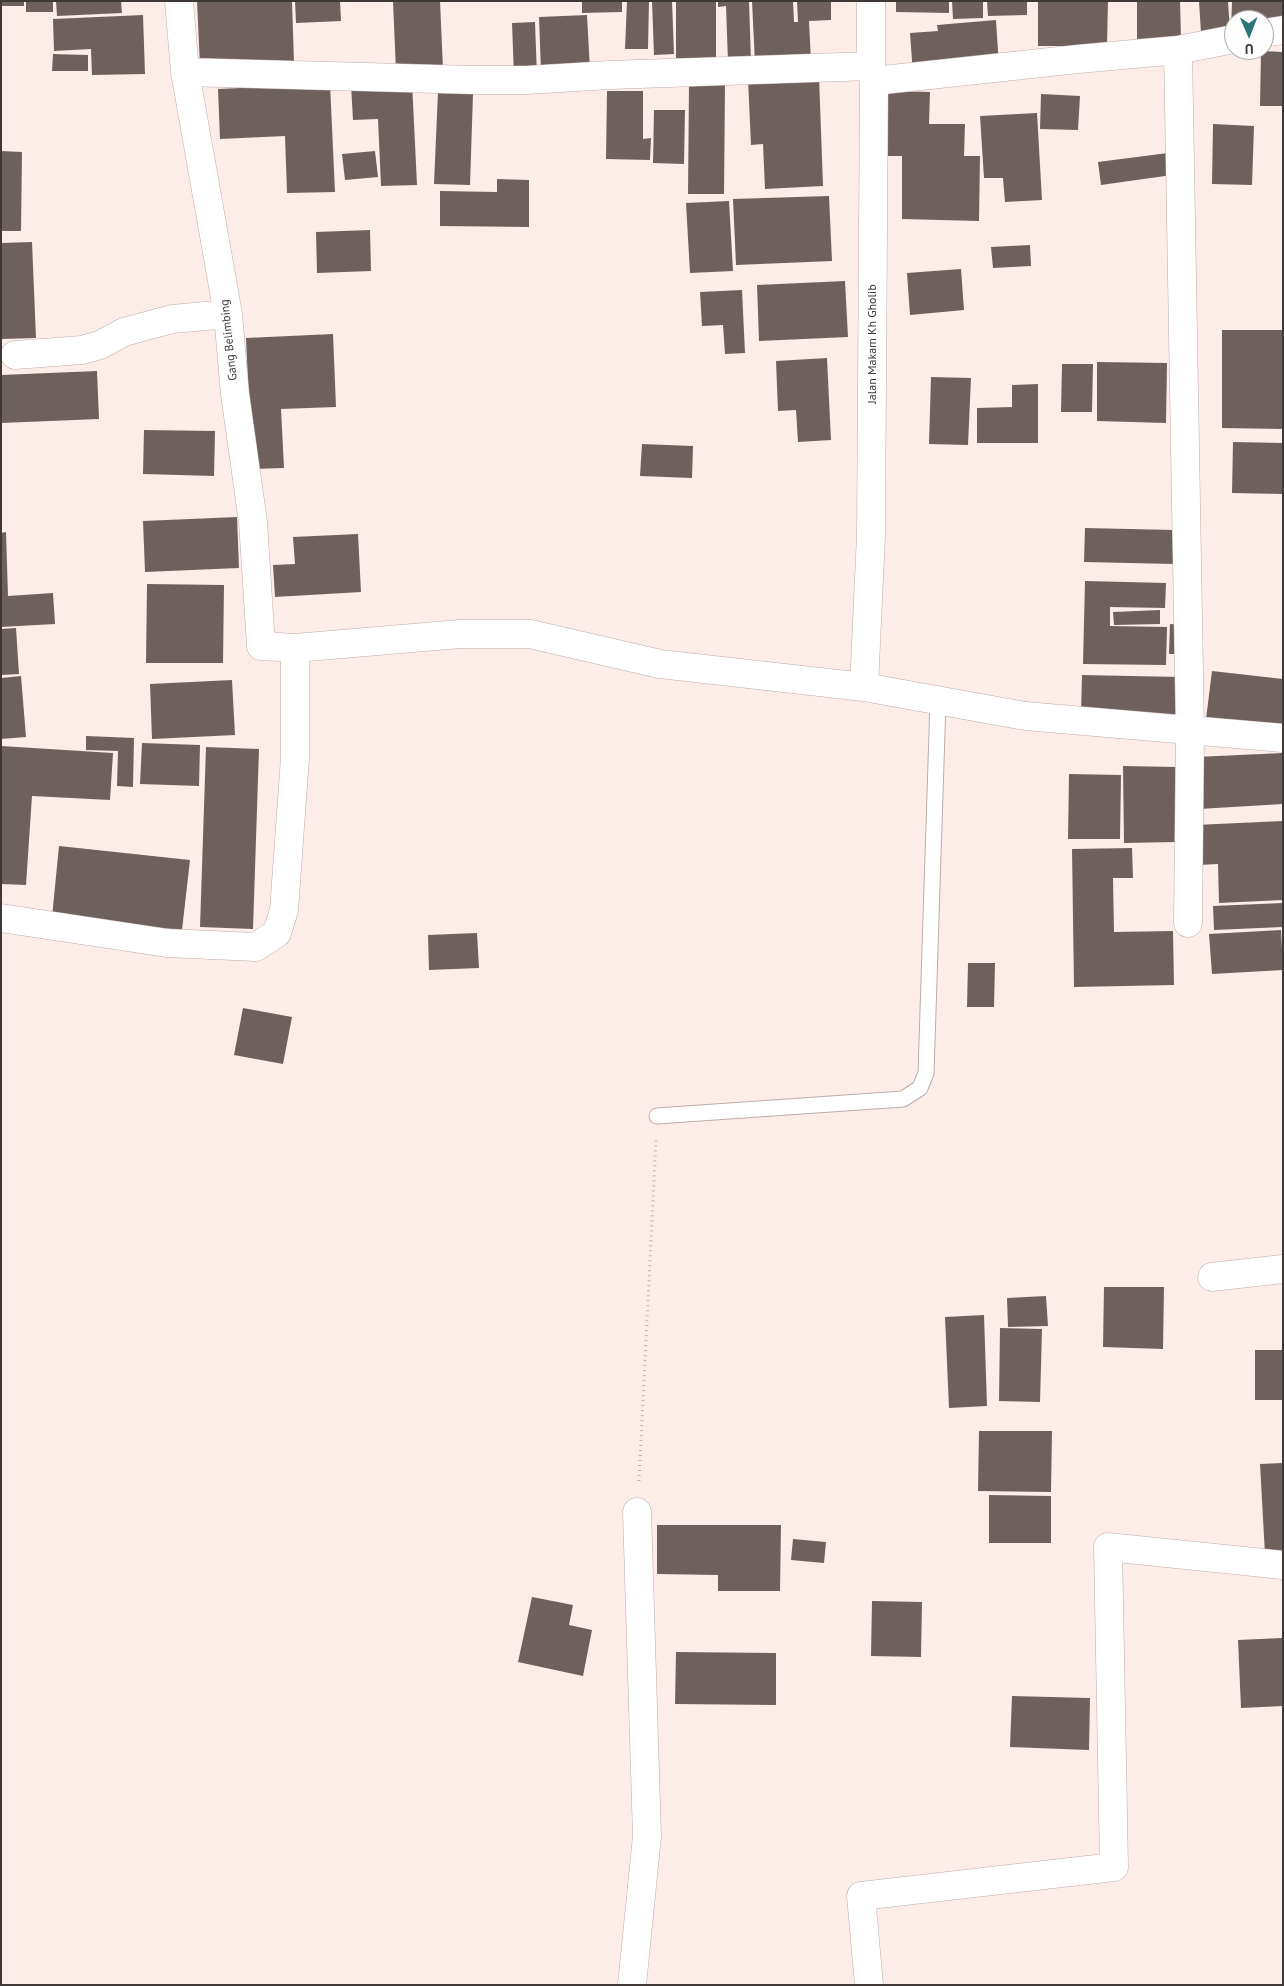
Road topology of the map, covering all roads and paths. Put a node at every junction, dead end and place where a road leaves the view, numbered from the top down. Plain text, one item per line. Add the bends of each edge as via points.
1 (179, 1) edge
2 (871, 1) edge
3 (1224, 41) edge
4 (1178, 50) junction
5 (185, 72) junction
6 (873, 74) junction
7 (228, 314) junction
8 (15, 356) dead end
9 (295, 648) junction
10 (864, 687) junction
11 (938, 701) junction
12 (1190, 730) junction
13 (1283, 738) edge
14 (1, 918) edge
15 (1188, 922) dead end
16 (657, 1116) joint
17 (1283, 1269) edge
18 (1212, 1277) dead end
19 (637, 1512) joint
20 (1283, 1565) edge
21 (632, 1985) edge
22 (869, 1985) edge

1 - 5 street, Gang Belimbing
2 - 6 street, Jalan Makam Kh Gholib
3 - 4 street
4 - 6 street
4 - 12 street
5 - 6 street via 474,80 610,75
5 - 7 street, Gang Belimbing
6 - 10 street, Jalan Makam Kh Gholib via 871,535
7 - 8 street via 172,319 124,332 82,350
7 - 9 street, Gang Belimbing via 235,394 253,522 261,646
9 - 10 street via 460,634 530,634 660,664
9 - 14 street via 294,768 284,910 277,933 256,947 167,943
10 - 11 street
11 - 12 street via 1025,716
11 - 16 lane via 926,1074 920,1088 903,1098
12 - 13 street
12 - 15 street
16 - 19 path
17 - 18 street
19 - 21 street via 648,1836
20 - 22 street via 1108,1547 1114,1867 861,1896

